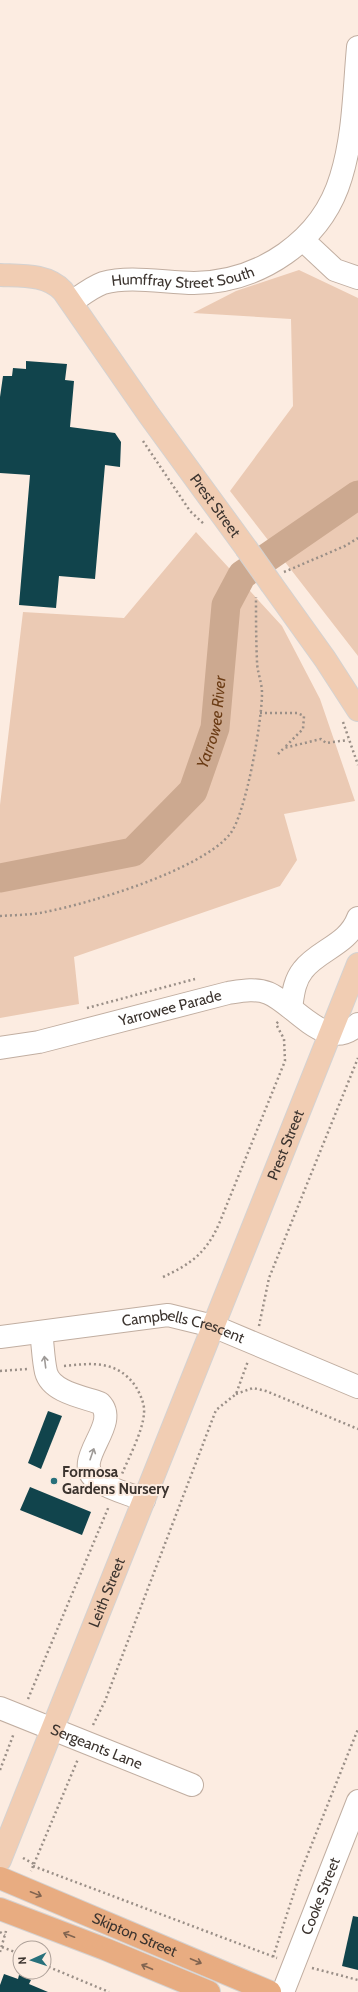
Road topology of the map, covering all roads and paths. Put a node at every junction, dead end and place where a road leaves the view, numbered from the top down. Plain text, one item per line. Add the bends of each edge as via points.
1 (358, 47) edge
2 (303, 240) junction
3 (0, 274) edge
4 (358, 278) edge
5 (72, 302) junction
6 (358, 538) edge
7 (269, 585) junction
8 (358, 710) edge
9 (260, 713) junction
10 (348, 740) dead end
11 (284, 748) junction
12 (278, 754) dead end
13 (0, 916) edge
14 (358, 918) edge
15 (358, 964) edge
16 (195, 979) dead end
17 (87, 1008) dead end
18 (291, 1008) junction
19 (358, 1024) edge
20 (331, 1033) junction
21 (0, 1048) edge
22 (358, 1058) edge
23 (163, 1277) dead end
24 (214, 1326) junction
25 (41, 1332) junction
26 (0, 1337) edge
27 (255, 1343) junction
28 (46, 1367) junction
29 (0, 1371) edge
30 (358, 1387) edge
31 (236, 1394) junction
32 (358, 1429) edge
33 (116, 1489) junction
34 (144, 1500) junction
35 (0, 1708) edge
36 (20, 1716) junction
37 (358, 1729) edge
38 (52, 1730) junction
39 (84, 1743) junction
40 (0, 1770) edge
41 (192, 1785) dead end
42 (358, 1801) edge
43 (23, 1858) dead end
44 (0, 1860) edge
45 (34, 1865) junction
46 (29, 1874) dead end
47 (0, 1878) edge
48 (3, 1919) edge
49 (0, 1932) edge
50 (5, 1935) junction
51 (2, 1947) junction
52 (12, 1951) edge
53 (0, 1952) edge
54 (273, 1957) junction
55 (294, 1963) junction
56 (52, 1968) edge
57 (358, 1980) edge
58 (109, 1992) edge
59 (209, 1992) edge
60 (270, 1992) edge
61 (283, 1992) edge

1 - 2 street, Humffray Street South via 351,125 341,176 337,190 322,216
2 - 4 street via 335,270
2 - 5 street, Humffray Street South via 260,269 232,279 205,282 115,281 96,286
3 - 5 main road via 50,281 60,287
5 - 7 main road, Prest Street, bridge via 149,415 246,548
6 - 7 path
7 - 8 main road, Prest Street via 325,659
7 - 9 path via 257,662 262,693
9 - 11 path via 297,713 304,716 303,729
9 - 13 path via 244,804 231,834 210,853 145,883 94,899 44,912
10 - 11 path via 326,743 321,739
11 - 12 path
14 - 18 street via 346,936 304,969 297,980
15 - 20 main road, Prest Street
16 - 17 path
18 - 20 street, Yarrowee Parade via 311,1025
18 - 21 street, Yarrowee Parade via 266,992 237,992 39,1042
18 - 23 path via 276,1024 284,1039 285,1061 214,1235 200,1254 187,1265
19 - 20 street via 350,1031
20 - 24 main road, Prest Street
22 - 27 path via 269,1278
24 - 25 street, Campbells Crescent via 168,1315
24 - 27 street, Campbells Crescent
24 - 34 main road, Leith Street
25 - 26 street, Campbells Crescent
28 -> 25 street
27 - 30 street, Campbells Crescent
27 - 31 path
28 - 29 path
33 -> 28 street via 98,1481 90,1471 90,1458 107,1416 105,1408 100,1403 58,1387 47,1373
28 - 33 path via 104,1364 126,1375 137,1389 143,1403 143,1417
31 - 32 path via 253,1388 266,1391
31 - 39 path via 216,1410 105,1701
33 - 34 street
33 - 36 path
34 - 38 main road, Leith Street
35 - 36 street, Sergeants Lane
36 - 38 street, Sergeants Lane
36 - 40 path
37 - 54 path via 301,1871
38 - 39 street, Sergeants Lane
38 - 44 main road, Leith Street
39 - 41 street, Sergeants Lane
39 - 45 path
42 - 55 street, Cooke Street
43 - 45 path
45 - 46 path
45 - 54 path
47 -> 60 highway, Skipton Street
48 - 50 path
59 -> 48 highway, Skipton Street via 105,1949
49 - 50 path
50 - 51 path
51 - 52 path
51 - 53 path
54 - 55 path
55 - 57 path
55 - 61 street, Cooke Street
56 - 58 path

